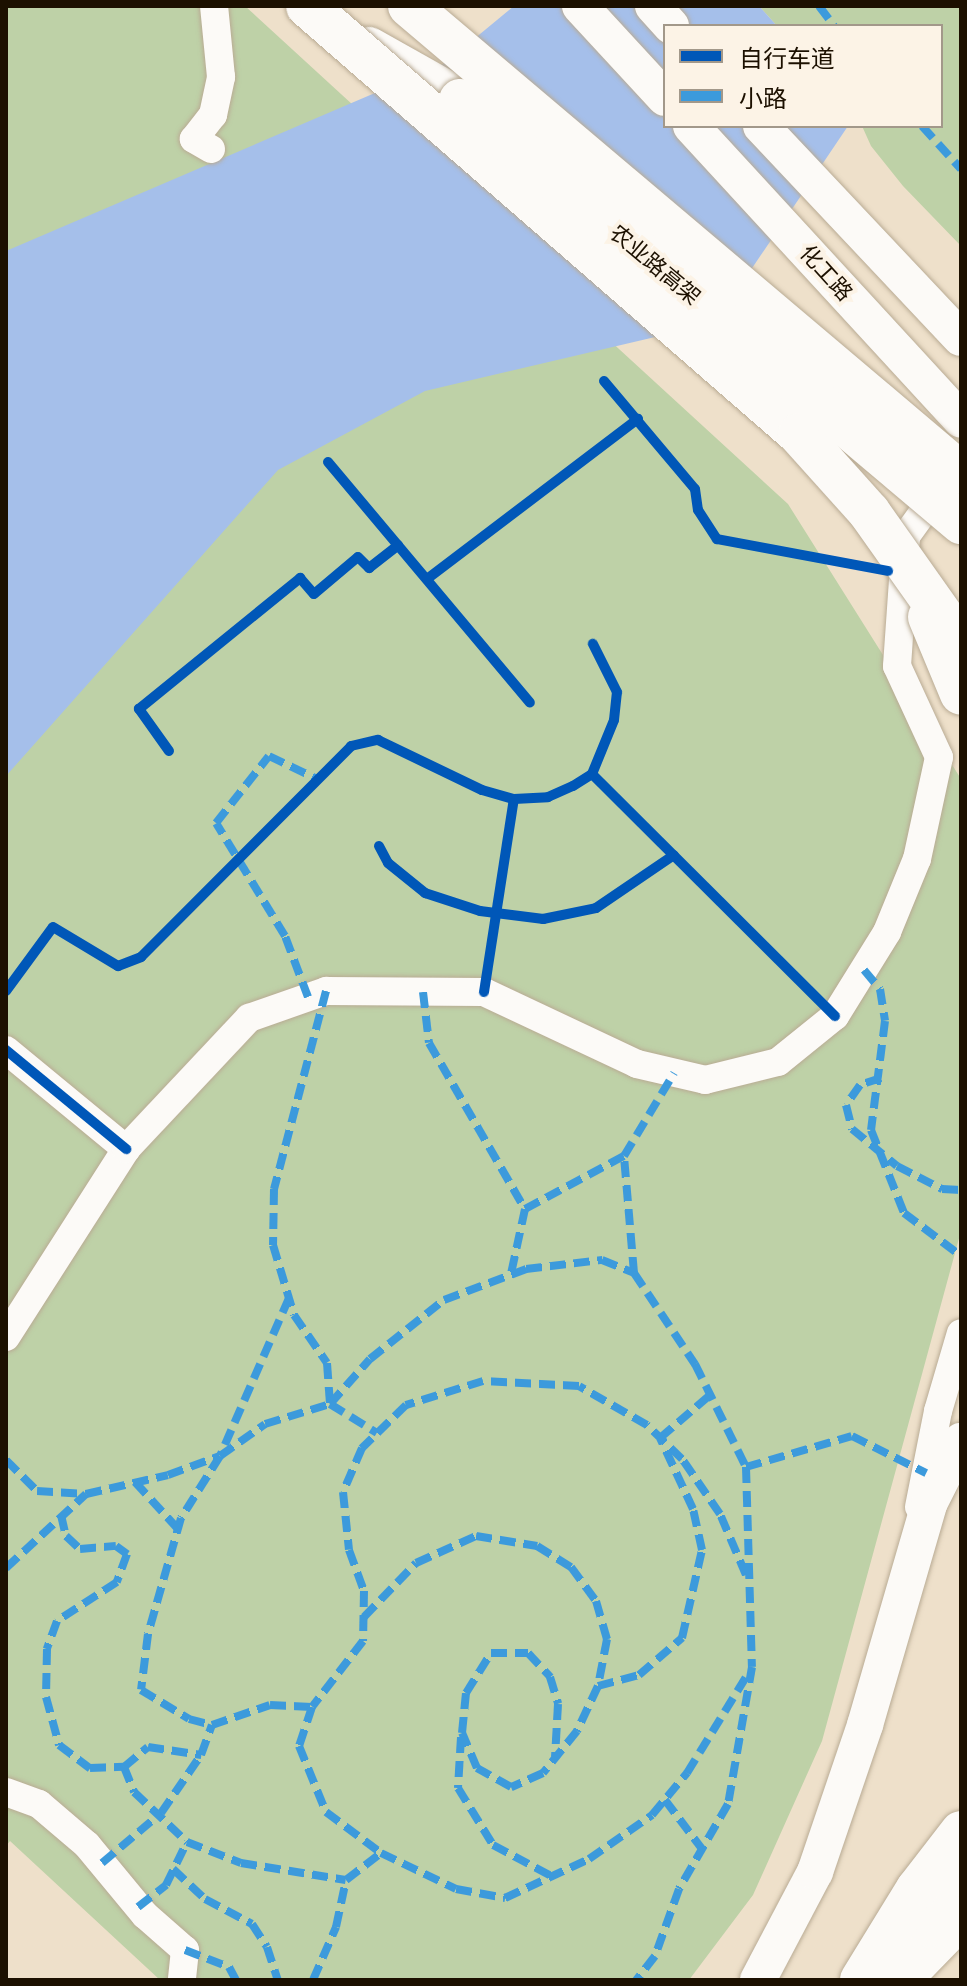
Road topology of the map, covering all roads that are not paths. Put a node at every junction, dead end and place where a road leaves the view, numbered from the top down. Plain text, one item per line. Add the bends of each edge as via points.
1 (214, 6) edge
2 (409, 6) edge
3 (580, 6) edge
4 (653, 6) edge
5 (330, 13) edge
6 (669, 24) edge
7 (663, 96) edge
8 (693, 128) edge
9 (763, 128) edge
10 (211, 149) dead end
11 (961, 338) edge
12 (823, 357) junction
13 (961, 420) edge
14 (961, 456) edge
15 (961, 473) edge
16 (869, 512) junction
17 (961, 523) edge
18 (961, 642) edge
19 (961, 694) edge
20 (6, 1050) edge
21 (126, 1149) junction
22 (961, 1333) edge
23 (6, 1337) edge
24 (961, 1441) edge
25 (908, 1565) junction
26 (6, 1792) edge
27 (959, 1845) edge
28 (958, 1920) edge
29 (879, 1972) edge
30 (182, 1980) edge
31 (758, 1980) edge
32 (839, 1980) edge

1 - 10 street via 221,77 213,115 194,139
2 - 12 highway, 农业路高架, bridge
3 - 7 main road
4 - 6 main road
5 - 16 highway, bridge via 744,383 840,475
5 - 17 highway, 农业路高架, bridge via 456,97
8 - 13 main road, 化工路
9 - 11 main road
12 - 14 highway, bridge via 867,379
12 - 15 highway, 农业路高架, bridge
14 - 21 street via 906,536 897,666 939,757 917,859 887,932 835,1016 778,1062 705,1080 637,1064 484,992 326,991 249,1018
16 - 18 highway, bridge
16 - 19 highway, bridge via 935,627
20 - 21 street
21 - 23 street
22 - 25 street via 938,1411
24 - 25 main road via 929,1504
25 - 31 main road via 843,1798 815,1872
26 - 30 street via 39,1804 87,1845 145,1915 185,1950
27 - 29 street via 910,1933
27 - 29 highway via 917,1889
28 - 29 highway
29 - 32 highway

